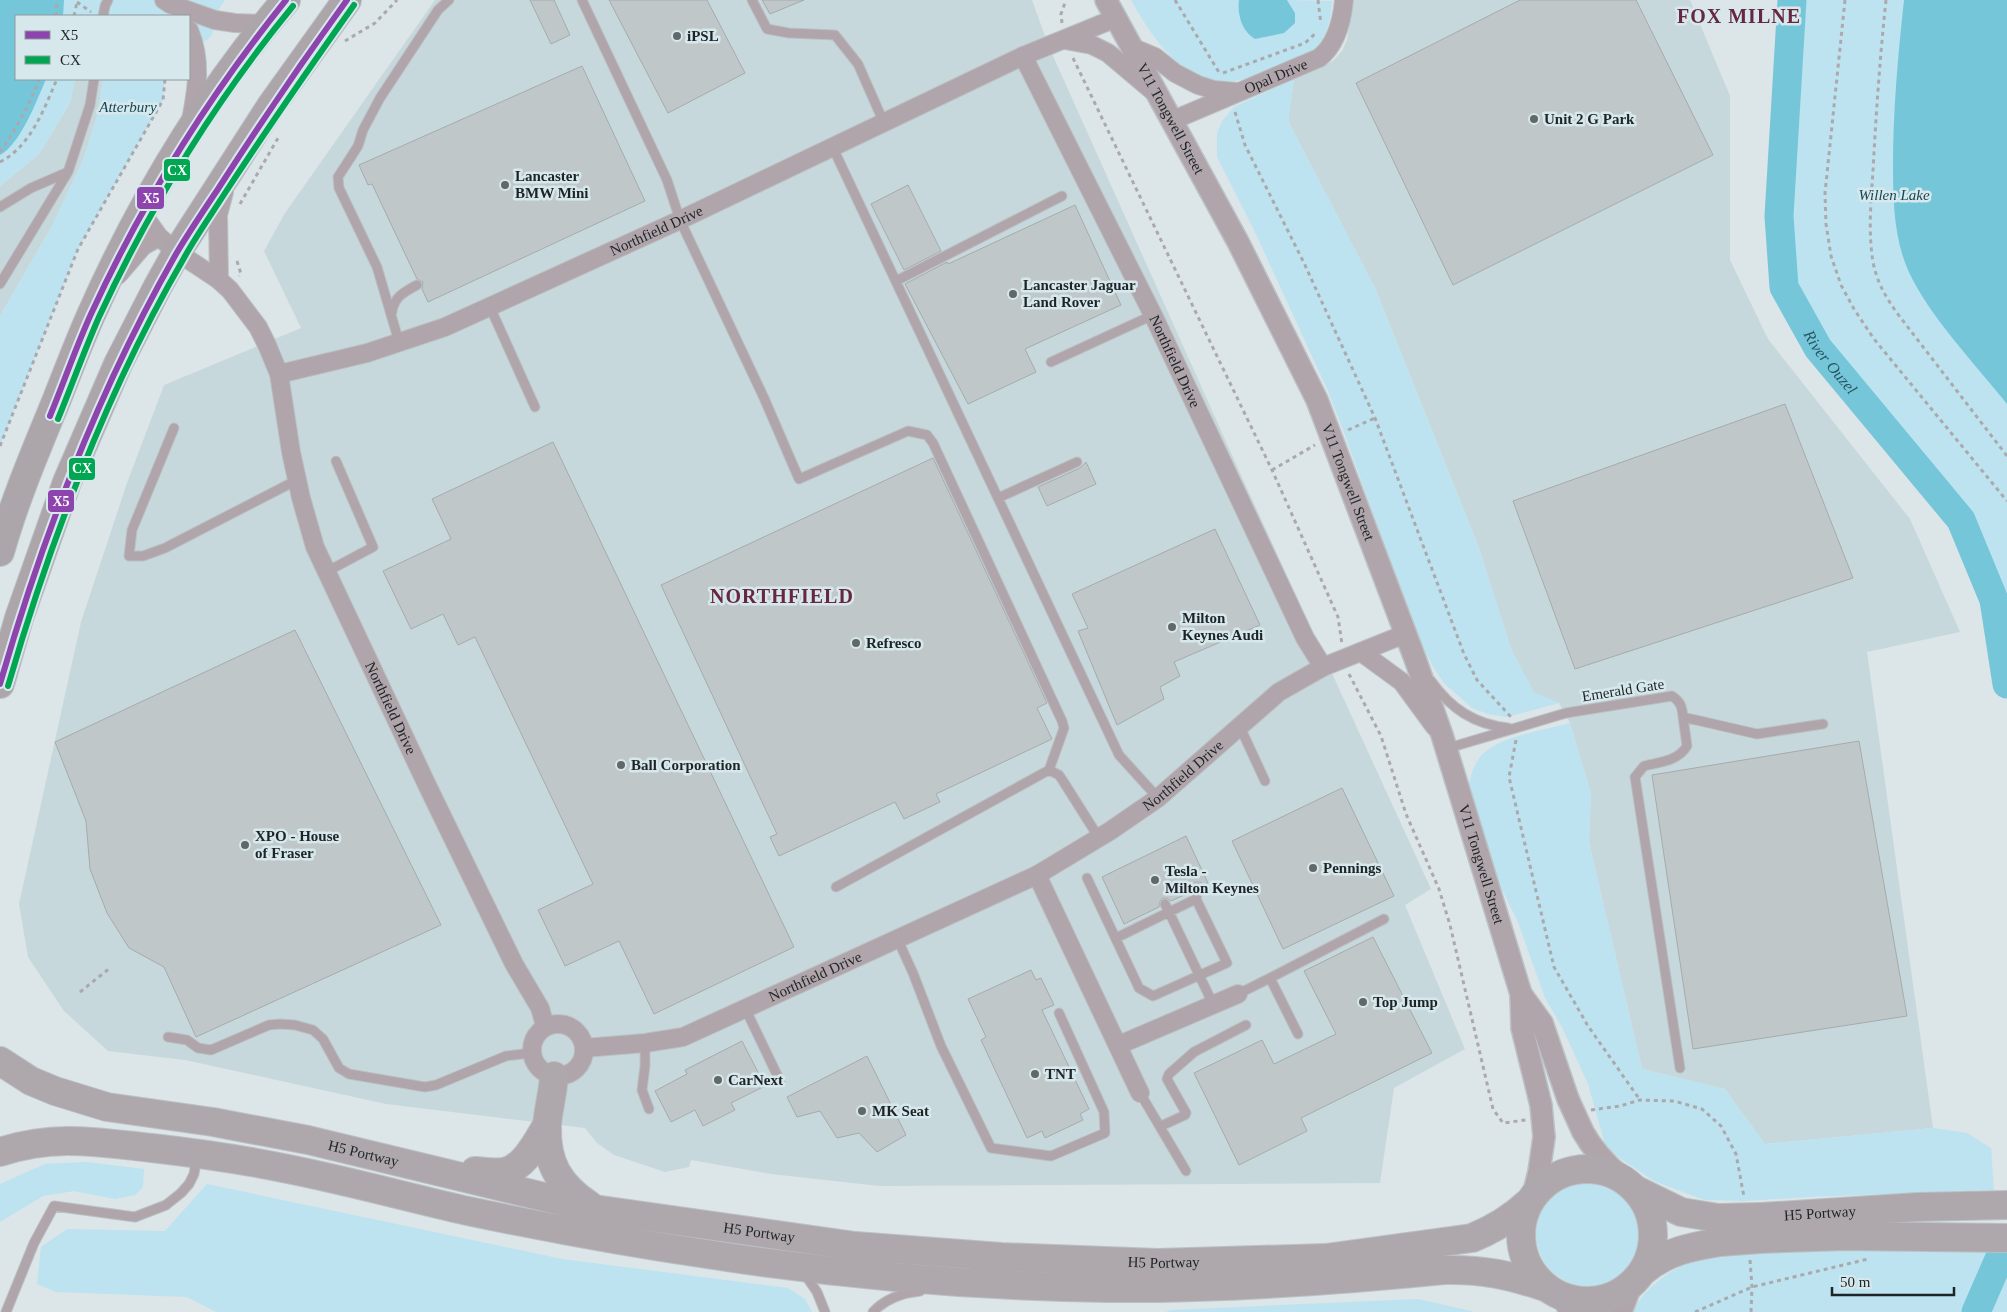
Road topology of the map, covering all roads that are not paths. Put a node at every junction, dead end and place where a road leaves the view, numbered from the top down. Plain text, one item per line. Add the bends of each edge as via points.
1 (108, 0) edge
2 (286, 0) edge
3 (347, 0) edge
4 (448, 0) edge
5 (582, 0) edge
6 (752, 0) edge
7 (1344, 0) edge
8 (171, 7) edge
9 (1111, 9) edge
10 (103, 15) edge
11 (266, 24) junction
12 (190, 33) edge
13 (1065, 40) junction
14 (1131, 47) junction
15 (1023, 56) junction
16 (94, 80) edge
17 (1232, 94) junction
18 (1159, 96) junction
19 (1171, 121) junction
20 (884, 123) junction
21 (188, 132) junction
22 (248, 144) junction
23 (833, 148) junction
24 (68, 172) junction
25 (1062, 196) dead end
26 (0, 207) edge
27 (142, 213) junction
28 (680, 220) junction
29 (168, 244) junction
30 (896, 281) junction
31 (0, 284) edge
32 (224, 285) junction
33 (417, 285) dead end
34 (103, 290) junction
35 (490, 307) junction
36 (391, 315) junction
37 (1153, 315) junction
38 (399, 342) junction
39 (1050, 362) dead end
40 (279, 374) junction
41 (535, 407) dead end
42 (174, 428) dead end
43 (336, 461) dead end
44 (1077, 462) dead end
45 (297, 480) junction
46 (998, 498) junction
47 (0, 552) edge
48 (326, 572) junction
49 (1405, 634) junction
50 (1362, 652) junction
51 (1414, 656) junction
52 (1324, 667) junction
53 (0, 684) edge
54 (1683, 717) junction
55 (1823, 724) dead end
56 (1240, 727) junction
57 (1514, 728) junction
58 (1443, 742) junction
59 (1049, 770) junction
60 (1265, 781) dead end
61 (1158, 798) junction
62 (1099, 838) junction
63 (1037, 875) junction
64 (1087, 878) dead end
65 (836, 887) dead end
66 (1198, 888) dead end
67 (1191, 898) junction
68 (1167, 908) junction
69 (1384, 919) dead end
70 (897, 938) junction
71 (1116, 938) junction
72 (1199, 975) junction
73 (1270, 978) junction
74 (1238, 994) joint
75 (1521, 994) junction
76 (1213, 1004) junction
77 (745, 1008) junction
78 (1059, 1013) dead end
79 (1246, 1025) dead end
80 (546, 1026) junction
81 (1298, 1034) dead end
82 (168, 1036) dead end
83 (645, 1043) junction
84 (1119, 1045) junction
85 (584, 1048) junction
86 (531, 1053) junction
87 (0, 1061) edge
88 (1680, 1068) dead end
89 (554, 1076) junction
90 (780, 1081) dead end
91 (1140, 1092) joint
92 (649, 1109) dead end
93 (547, 1126) junction
94 (1161, 1126) junction
95 (0, 1152) edge
96 (197, 1153) junction
97 (424, 1168) junction
98 (1186, 1171) dead end
99 (1629, 1184) junction
100 (1531, 1199) junction
101 (2007, 1205) edge
102 (594, 1209) junction
103 (1754, 1229) junction
104 (1719, 1230) junction
105 (2007, 1238) edge
106 (801, 1267) junction
107 (1637, 1278) junction
108 (962, 1282) junction
109 (1559, 1299) edge
110 (6, 1312) edge
111 (825, 1312) edge
112 (873, 1312) edge
113 (1621, 1312) edge

1 - 10 lane
2 - 11 highway
3 - 22 highway via 271,106
4 - 36 lane via 438,10 380,98 358,146 338,177 339,188 377,267
5 - 28 lane via 667,180
6 - 20 lane via 766,29 835,35 858,64
7 - 17 street, Opal Drive via 1340,25 1327,52 1308,64
8 - 11 street via 215,20
9 - 13 street, Northfield Drive
9 - 14 street, V11 Tongwell Street
11 - 21 highway
12 - 21 street via 198,68
13 - 15 street, Northfield Drive
13 - 18 street via 1092,45 1108,53
14 - 17 street via 1155,57 1198,85
14 - 18 street, V11 Tongwell Street
15 - 20 street, Northfield Drive
15 - 37 street, Northfield Drive
16 - 24 lane via 90,105
17 - 19 street, Opal Drive
18 - 19 street, V11 Tongwell Street
19 - 49 street, V11 Tongwell Street via 1234,233 1317,400
20 - 23 street, Northfield Drive
21 - 27 highway
22 - 29 highway
22 - 32 street via 222,198 218,215
23 - 28 street, Northfield Drive
23 - 30 lane
24 - 26 lane via 31,188
24 - 31 lane
25 - 30 lane
27 - 29 street, Northfield Drive
27 - 34 highway
28 - 35 street, Northfield Drive
28 - 59 lane via 799,479 908,431 927,435 933,443 1062,721 1064,728
29 - 32 street, Northfield Drive
29 - 34 street via 143,246
29 - 53 highway via 158,286 118,364 67,482 19,618
30 - 46 lane
32 - 40 street, Northfield Drive via 258,327
33 - 36 lane via 393,303
34 - 47 highway via 16,498
35 - 38 street, Northfield Drive via 445,327
35 - 41 lane
36 - 38 lane
37 - 39 lane
37 - 52 street, Northfield Drive via 1305,638
38 - 40 street, Northfield Drive via 367,354
40 - 45 street, Northfield Drive
42 - 45 lane via 132,530 130,556 143,556 165,548
43 - 48 lane via 373,547
44 - 46 lane
45 - 48 street, Northfield Drive via 315,547
46 - 61 lane via 1119,755
48 - 80 street, Northfield Drive
49 - 50 street, Northfield Drive
49 - 51 street, V11 Tongwell Street
50 - 52 street, Northfield Drive
50 - 58 street via 1402,682
51 - 57 lane via 1437,688 1464,714 1485,724
51 - 58 street, V11 Tongwell Street
52 - 56 street, Northfield Drive via 1279,692
54 - 55 lane via 1757,734
54 - 57 lane, Emerald Gate via 1679,700 1672,696 1566,713
54 - 88 lane, Emerald Gate via 1687,746 1682,755 1644,766 1635,778
56 - 60 lane
56 - 61 street, Northfield Drive
57 - 58 lane, Emerald Gate
58 - 75 street, V11 Tongwell Street
59 - 62 lane via 1059,775
59 - 65 lane
61 - 62 street, Northfield Drive
62 - 63 street, Northfield Drive
63 - 70 street, Northfield Drive
63 - 84 street
64 - 71 lane
66 - 67 lane
67 - 68 lane
67 - 72 lane via 1227,963
68 - 71 lane via 1145,918
68 - 72 lane
69 - 73 lane
70 - 77 street, Northfield Drive
70 - 78 lane via 941,1046 991,1148 1052,1156 1105,1133 1104,1112
71 - 72 lane via 1139,988 1154,996
72 - 76 lane
73 - 74 lane
73 - 81 lane
74 - 76 street
75 - 99 street, V11 Tongwell Street, bridge via 1542,1023 1582,1132 1602,1160
75 - 100 street, V11 Tongwell Street, bridge via 1522,1028 1536,1112 1544,1137
76 - 84 street
77 - 83 street, Northfield Drive via 683,1037
77 - 90 lane
79 - 94 lane via 1194,1052 1168,1074 1167,1079 1186,1113
80 - 85 street via 571,1026 582,1039
80 - 86 street via 534,1037
82 - 86 lane via 211,1050 269,1025 295,1026 313,1030 323,1040 339,1068 350,1074 425,1087 506,1056
83 - 85 street, Northfield Drive
83 - 92 lane via 642,1090
84 - 91 street
85 - 89 street via 576,1068 562,1076
86 - 89 street via 539,1068
87 - 97 main road, H5 Portway via 31,1081 85,1102 258,1129
89 - 93 main road
91 - 94 lane
93 - 97 main road via 521,1162 505,1172
93 - 102 main road via 551,1163 557,1175 574,1195
94 - 98 lane
95 - 96 main road, H5 Portway via 40,1142 74,1140
96 - 106 main road, H5 Portway via 282,1168 618,1240
96 - 110 lane via 194,1174 181,1193 166,1205 135,1217 54,1206 34,1243
97 - 102 main road, H5 Portway
99 - 100 main road via 1606,1171 1573,1170 1557,1175
99 - 104 main road, H5 Portway
99 - 107 main road via 1649,1210 1654,1231 1652,1252
100 - 102 main road, H5 Portway via 1506,1222 1472,1238 1326,1258 1158,1263 1001,1257 855,1246
100 - 109 main road via 1521,1224 1521,1248 1530,1269
101 - 103 main road, H5 Portway via 1946,1206
103 - 104 main road, H5 Portway, bridge
103 - 105 main road, H5 Portway via 1845,1236
104 - 107 main road, H5 Portway via 1692,1247 1657,1260
106 - 108 main road, H5 Portway
106 - 111 lane
107 - 109 main road via 1616,1295 1599,1300
107 - 113 street
108 - 109 main road, H5 Portway via 1110,1288 1209,1286 1293,1283 1468,1269 1512,1276
108 - 112 lane via 905,1293 879,1305

